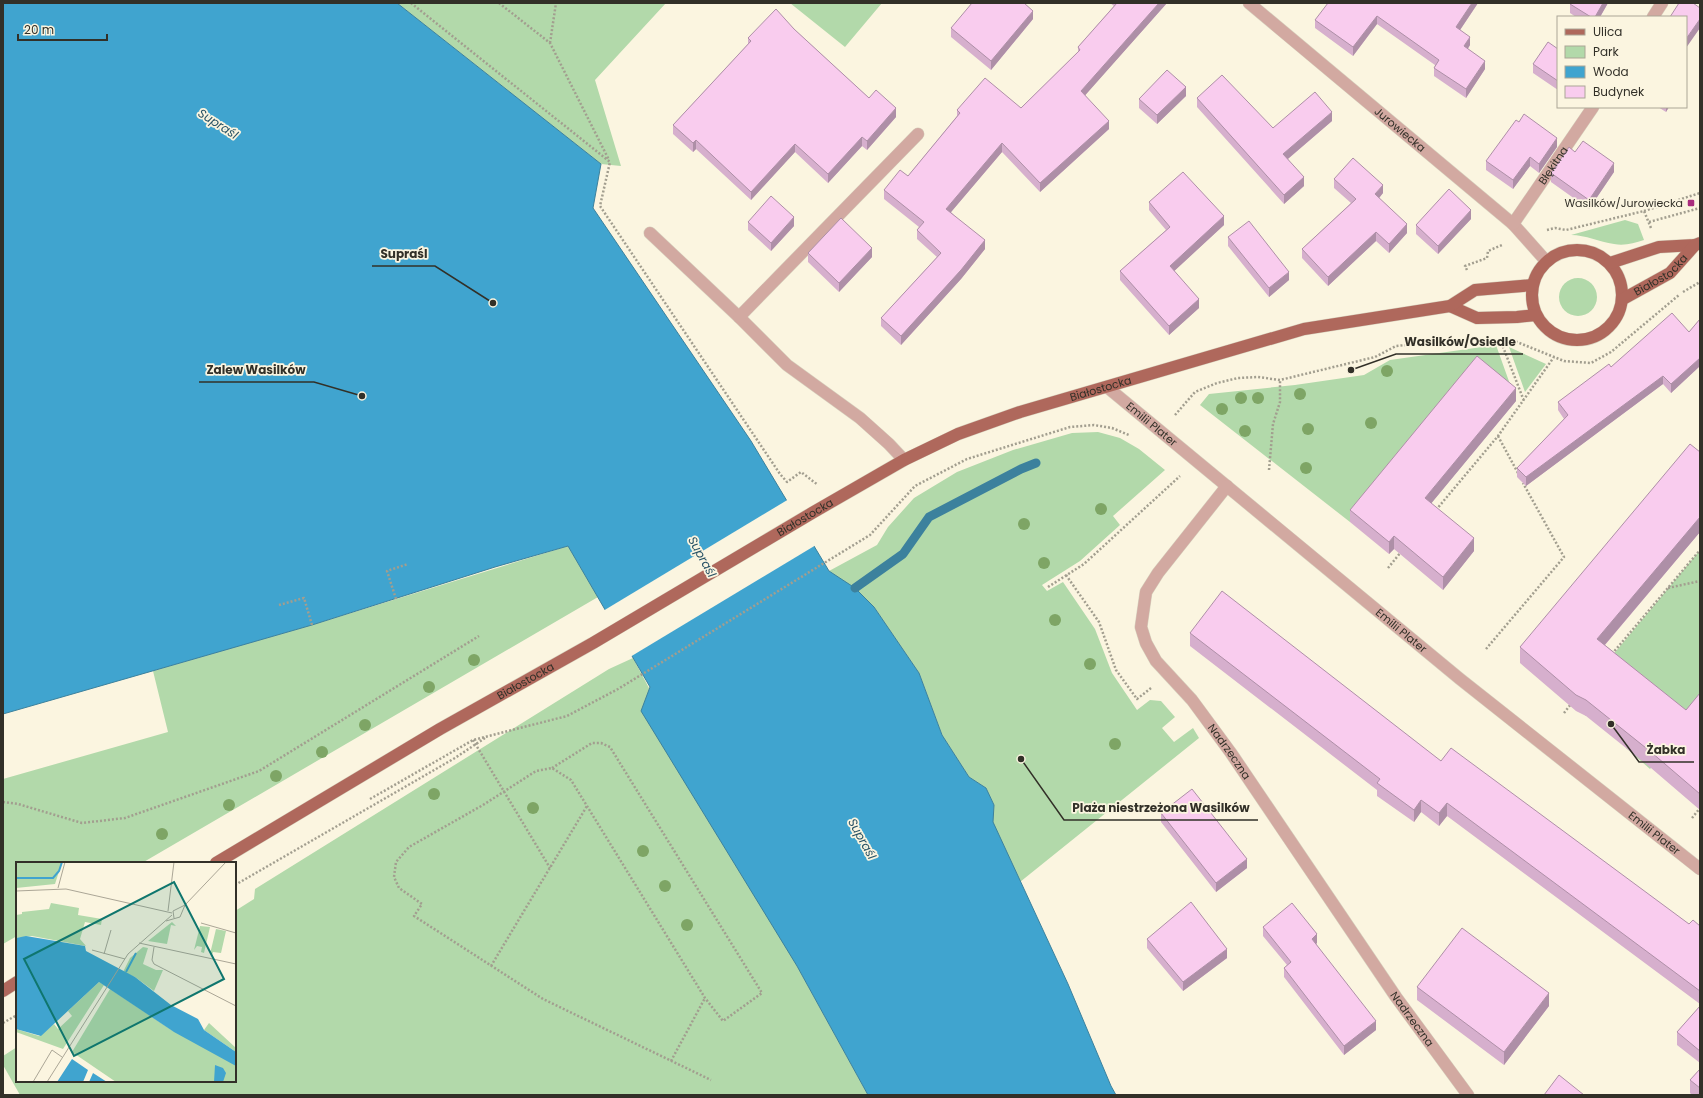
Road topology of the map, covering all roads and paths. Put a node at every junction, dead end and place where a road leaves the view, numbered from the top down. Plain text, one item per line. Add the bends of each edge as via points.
1 (411, 3) edge
2 (499, 3) edge
3 (556, 3) edge
4 (1249, 3) edge
5 (1662, 3) edge
6 (1654, 16) edge
7 (550, 44) junction
8 (1592, 108) edge
9 (918, 134) dead end
10 (610, 162) junction
11 (1700, 194) edge
12 (1700, 208) edge
13 (1644, 211) dead end
14 (1649, 222) dead end
15 (1513, 224) junction
16 (650, 233) dead end
17 (1697, 244) edge
18 (1546, 261) junction
19 (1610, 263) junction
20 (1700, 282) edge
21 (1533, 284) junction
22 (1623, 299) junction
23 (1450, 306) junction
24 (1536, 315) junction
25 (739, 317) junction
26 (1469, 338) dead end
27 (1554, 357) junction
28 (1280, 380) junction
29 (1107, 387) junction
30 (1525, 401) junction
31 (1161, 431) junction
32 (1498, 436) junction
33 (1135, 439) dead end
34 (904, 460) junction
35 (1269, 470) dead end
36 (1182, 474) dead end
37 (1227, 486) junction
38 (819, 487) dead end
39 (1433, 514) edge
40 (1403, 550) edge
41 (1700, 550) edge
42 (408, 564) dead end
43 (1388, 568) dead end
44 (1066, 575) junction
45 (1700, 581) edge
46 (1048, 587) dead end
47 (1668, 588) junction
48 (396, 599) dead end
49 (279, 605) dead end
50 (312, 625) dead end
51 (479, 636) dead end
52 (1486, 649) dead end
53 (1612, 655) edge
54 (1168, 675) junction
55 (1572, 704) edge
56 (1564, 713) dead end
57 (473, 740) dead end
58 (475, 744) junction
59 (552, 768) junction
60 (503, 792) junction
61 (3, 802) edge
62 (587, 806) junction
63 (1700, 808) edge
64 (1692, 818) dead end
65 (218, 862) edge
66 (550, 868) junction
67 (1700, 869) edge
68 (236, 884) edge
69 (491, 966) junction
70 (16, 983) edge
71 (3, 991) edge
72 (705, 998) junction
73 (16, 1015) edge
74 (3, 1023) edge
75 (672, 1061) junction
76 (711, 1080) dead end
77 (1468, 1095) edge

1 - 10 path
2 - 7 path
3 - 7 path
4 - 15 street, Jurowiecka
5 - 6 street
7 - 10 path
8 - 15 street, Błękitna
9 - 25 street
10 - 38 path via 600,206 780,474 787,482 801,472
11 - 13 path
12 - 14 path
15 - 18 street, Jurowiecka
16 - 25 street
17 - 19 main road, Białostocka via 1659,247
17 - 22 main road, Białostocka via 1670,273
18 - 19 main road via 1561,252 1578,249 1595,253
18 - 21 main road
19 - 22 main road via 1620,279
20 - 27 path via 1678,295 1611,352 1591,363 1564,362
21 - 23 main road, Białostocka via 1475,290
21 - 24 main road via 1532,300
22 - 24 main road via 1618,315 1608,328 1594,337 1583,340 1561,337 1546,329
23 - 24 main road via 1477,318
23 - 29 main road, Białostocka via 1304,330
25 - 34 street via 787,365 860,418
26 - 28 path via 1396,346 1376,357
27 - 30 path
27 - 30 path via 1499,336
28 - 31 path via 1238,378 1195,392
28 - 35 path via 1280,402 1273,424
29 - 31 street, Emilii Plater
29 - 34 main road, Białostocka via 1020,412 958,434
30 - 32 path
31 - 37 street, Emilii Plater
32 - 39 path
32 - 52 path via 1564,557
33 - 58 path via 1112,428 1094,425 1070,427 967,459 916,486 870,535 618,689 567,716 487,737
34 - 65 main road, Białostocka via 593,643 440,729
36 - 44 path via 1084,564
37 - 54 street, Nadrzeczna via 1158,572 1146,592 1141,628 1156,661
37 - 67 street, Emilii Plater via 1460,679
40 - 43 path
41 - 47 path
42 - 48 path via 387,571
44 - 46 path
44 - 54 path via 1099,622 1116,670 1137,699
45 - 47 path
47 - 53 path
49 - 50 path via 304,598
51 - 61 path via 259,771 125,818 82,824 18,804
54 - 77 street, Nadrzeczna via 1231,753 1396,997
55 - 56 path
57 - 58 path
58 - 60 path
58 - 68 path
59 - 60 path via 536,771
59 - 62 path via 571,780
59 - 72 path via 592,743 610,747 616,754 762,992 723,1021
60 - 66 path
60 - 69 path via 409,847 396,862 394,877 399,888 422,904 414,916
62 - 66 path
62 - 72 path
63 - 64 path
66 - 69 path
69 - 75 path via 543,999
70 - 71 main road
72 - 75 path
73 - 74 path
75 - 76 path

